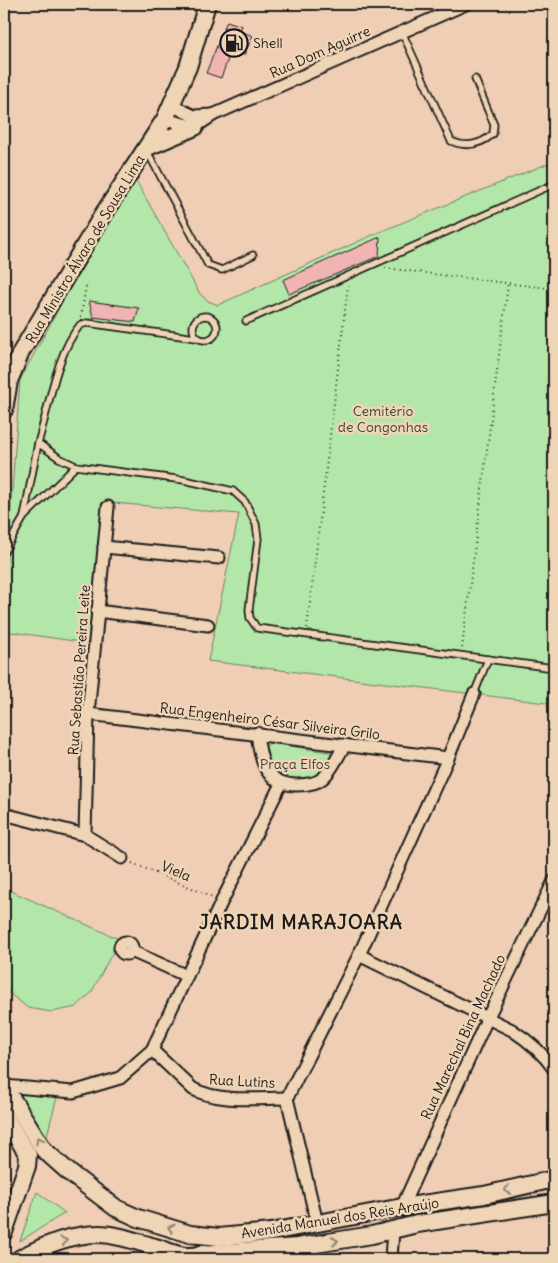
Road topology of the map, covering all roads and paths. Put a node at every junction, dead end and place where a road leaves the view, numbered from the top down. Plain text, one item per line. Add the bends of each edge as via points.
1 (207, 4) edge
2 (466, 4) edge
3 (402, 32) junction
4 (475, 79) dead end
5 (168, 112) junction
6 (213, 115) junction
7 (194, 127) junction
8 (147, 148) junction
9 (554, 184) edge
10 (253, 255) dead end
11 (371, 266) junction
12 (349, 276) junction
13 (508, 284) junction
14 (86, 286) dead end
15 (554, 289) edge
16 (246, 321) dead end
17 (80, 324) junction
18 (196, 338) junction
19 (4, 410) edge
20 (38, 444) junction
21 (76, 466) junction
22 (108, 508) dead end
23 (24, 517) junction
24 (104, 547) junction
25 (4, 552) edge
26 (219, 558) dead end
27 (97, 611) junction
28 (208, 625) dead end
29 (306, 635) junction
30 (461, 656) junction
31 (488, 659) junction
32 (554, 668) edge
33 (474, 694) joint
34 (88, 714) junction
35 (257, 733) junction
36 (345, 745) junction
37 (448, 758) junction
38 (282, 784) junction
39 (4, 814) edge
40 (85, 835) junction
41 (122, 858) joint
42 (554, 881) edge
43 (222, 901) junction
44 (118, 946) dead end
45 (359, 955) junction
46 (187, 976) junction
47 (488, 1017) junction
48 (152, 1050) junction
49 (554, 1069) edge
50 (4, 1086) edge
51 (287, 1098) junction
52 (4, 1116) edge
53 (554, 1179) edge
54 (554, 1203) edge
55 (402, 1207) junction
56 (317, 1223) junction
57 (393, 1230) junction
58 (4, 1232) edge
59 (19, 1259) edge
60 (191, 1259) edge
61 (391, 1259) edge

1 - 5 street, Rua Ministro Álvaro de Sousa Lima via 193,53
2 - 3 street, Rua Dom Aguirre
3 - 4 lane via 451,141 462,146 482,143 494,134 494,125
3 - 6 street, Rua Dom Aguirre
5 - 6 street, Rua Dom Aguirre
5 - 7 street
5 - 8 street, Rua Ministro Álvaro de Sousa Lima
6 - 7 street, Rua Dom Aguirre
7 - 8 street
8 - 10 lane via 208,265 222,270
8 - 19 street, Rua Ministro Álvaro de Sousa Lima via 102,216 21,352 9,381
9 - 11 lane
11 - 12 lane
11 - 13 path
12 - 16 lane
12 - 29 path
13 - 15 path
13 - 30 path
14 - 17 path
17 - 18 lane
17 - 20 lane via 55,383
18 - 18 lane via 204,341 215,336 216,324 212,318 200,317 194,322 192,330
20 - 21 lane
20 - 23 lane
21 - 23 lane
21 - 29 lane via 192,481 234,491 245,502 256,524 258,539 249,610 253,624 264,631
22 - 24 street, Rua Sebastião Pereira Leite
23 - 25 lane
24 - 26 street
24 - 27 street, Rua Sebastião Pereira Leite
27 - 28 street
27 - 34 street, Rua Sebastião Pereira Leite
29 - 30 lane
30 - 31 lane
31 - 32 lane
31 - 33 lane
33 - 37 street
34 - 35 street, Rua Engenheiro César Silveira Grilo
34 - 40 street, Rua Sebastião Pereira Leite
35 - 36 street, Rua Engenheiro César Silveira Grilo
35 - 38 street via 261,761
36 - 37 street, Rua Engenheiro César Silveira Grilo
36 - 38 street via 323,778 306,785
37 - 45 street
38 - 43 street
39 - 40 street
40 - 41 street
41 - 43 path, Viela
42 - 47 street, Rua Marechal Bina Machado
43 - 46 street
44 - 46 street via 127,942 132,950
45 - 47 street
45 - 51 street
46 - 48 street
47 - 49 street via 531,1042
47 - 55 street, Rua Marechal Bina Machado
48 - 50 street via 120,1078 73,1092
48 - 51 street, Rua Lutins via 200,1093 226,1097
56 -> 50 street, Avenida Manuel dos Reis Araújo via 219,1237 190,1234 138,1218 116,1208 44,1150
51 - 56 street
52 - 58 street via 28,1155
53 -> 55 street, Avenida Manuel dos Reis Araújo via 484,1195
54 - 57 street, Avenida Manuel dos Reis Araújo
55 - 56 street, Avenida Manuel dos Reis Araújo
60 -> 57 street, Avenida Manuel dos Reis Araújo via 202,1254 297,1246
57 - 61 street
59 -> 60 street, Avenida Manuel dos Reis Araújo via 37,1249 100,1234 126,1238

